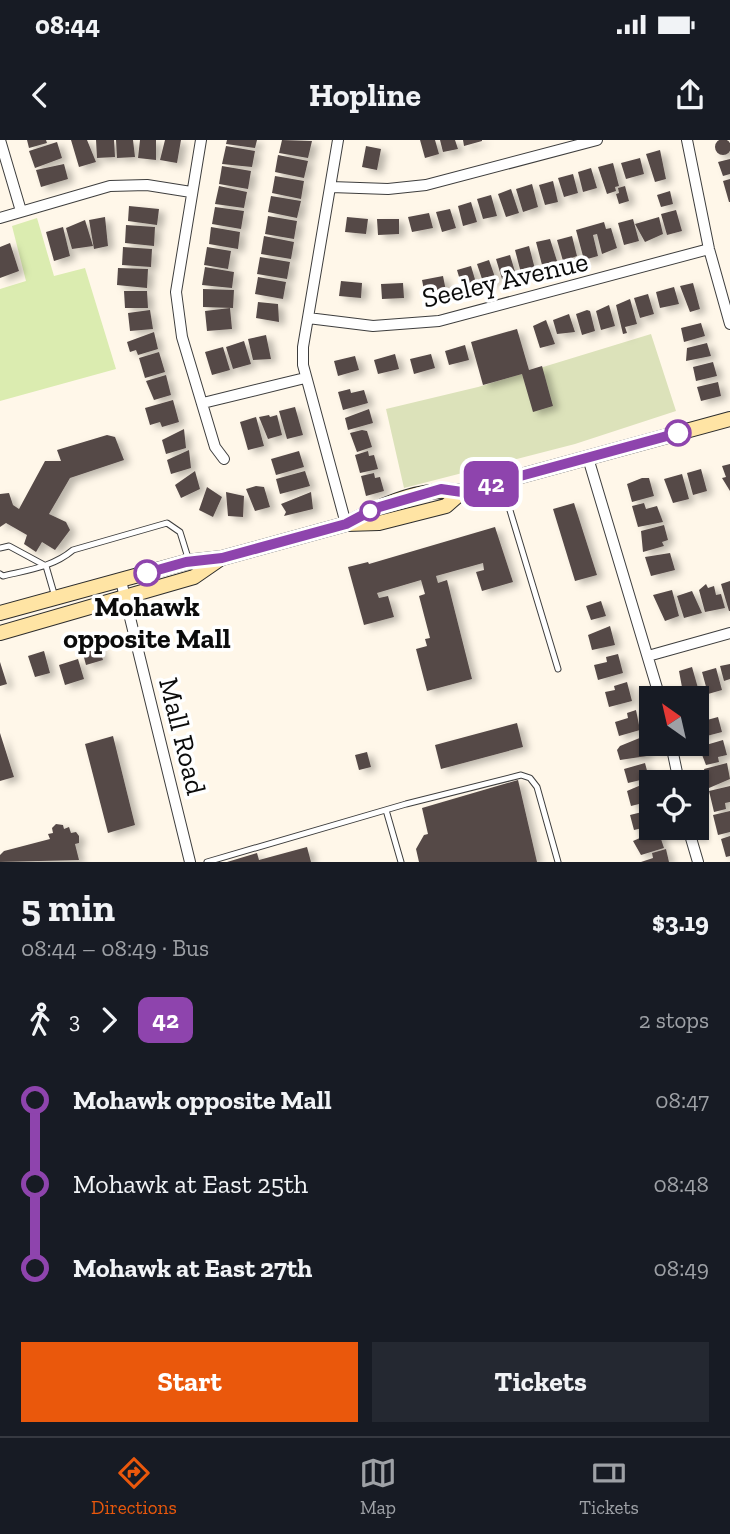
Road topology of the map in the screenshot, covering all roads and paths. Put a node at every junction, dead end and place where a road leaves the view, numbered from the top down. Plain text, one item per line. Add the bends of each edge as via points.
1 (0, 140) edge
2 (201, 140) edge
3 (338, 140) edge
4 (597, 140) edge
5 (687, 140) edge
6 (331, 187) junction
7 (191, 192) junction
8 (21, 211) junction
9 (0, 218) edge
10 (709, 249) junction
11 (308, 318) junction
12 (730, 324) edge
13 (305, 378) junction
14 (203, 403) junction
15 (730, 419) edge
16 (588, 458) junction
17 (224, 459) dead end
18 (501, 481) junction
19 (346, 524) junction
20 (0, 548) edge
21 (222, 558) junction
22 (189, 561) junction
23 (46, 566) junction
24 (0, 574) edge
25 (121, 581) junction
26 (126, 597) junction
27 (56, 598) junction
28 (0, 613) edge
29 (0, 633) edge
30 (730, 633) edge
31 (648, 656) junction
32 (558, 669) dead end
33 (657, 686) edge
34 (386, 810) junction
35 (692, 840) edge
36 (190, 862) edge
37 (207, 862) edge
38 (401, 862) edge
39 (558, 862) edge
40 (698, 862) edge

1 - 8 street
2 - 7 street
3 - 6 street
4 - 6 street via 426,185
5 - 10 street
6 - 11 street
7 - 8 street via 147,185 110,186
7 - 14 street via 176,292 181,337
8 - 9 street
10 - 11 street, Seeley Avenue via 439,321 373,326
10 - 12 street
11 - 13 street via 303,347
13 - 14 street
13 - 19 street
14 - 17 street via 215,447
15 - 16 main road
16 - 18 main road
16 - 31 street
18 - 19 main road via 462,492 441,489 376,508
18 - 32 lane
19 - 21 main road
20 - 23 lane via 9,546
21 - 22 main road
21 - 26 main road via 194,577
22 - 23 lane via 180,532 167,523 72,550
22 - 25 main road
23 - 24 lane
23 - 27 lane
25 - 26 street, Mall Road
25 - 27 main road
26 - 29 main road
26 - 36 street, Mall Road
27 - 28 main road
30 - 31 street
31 - 33 street
34 - 37 lane
34 - 38 lane
34 - 39 lane via 526,775 537,788
35 - 40 street

